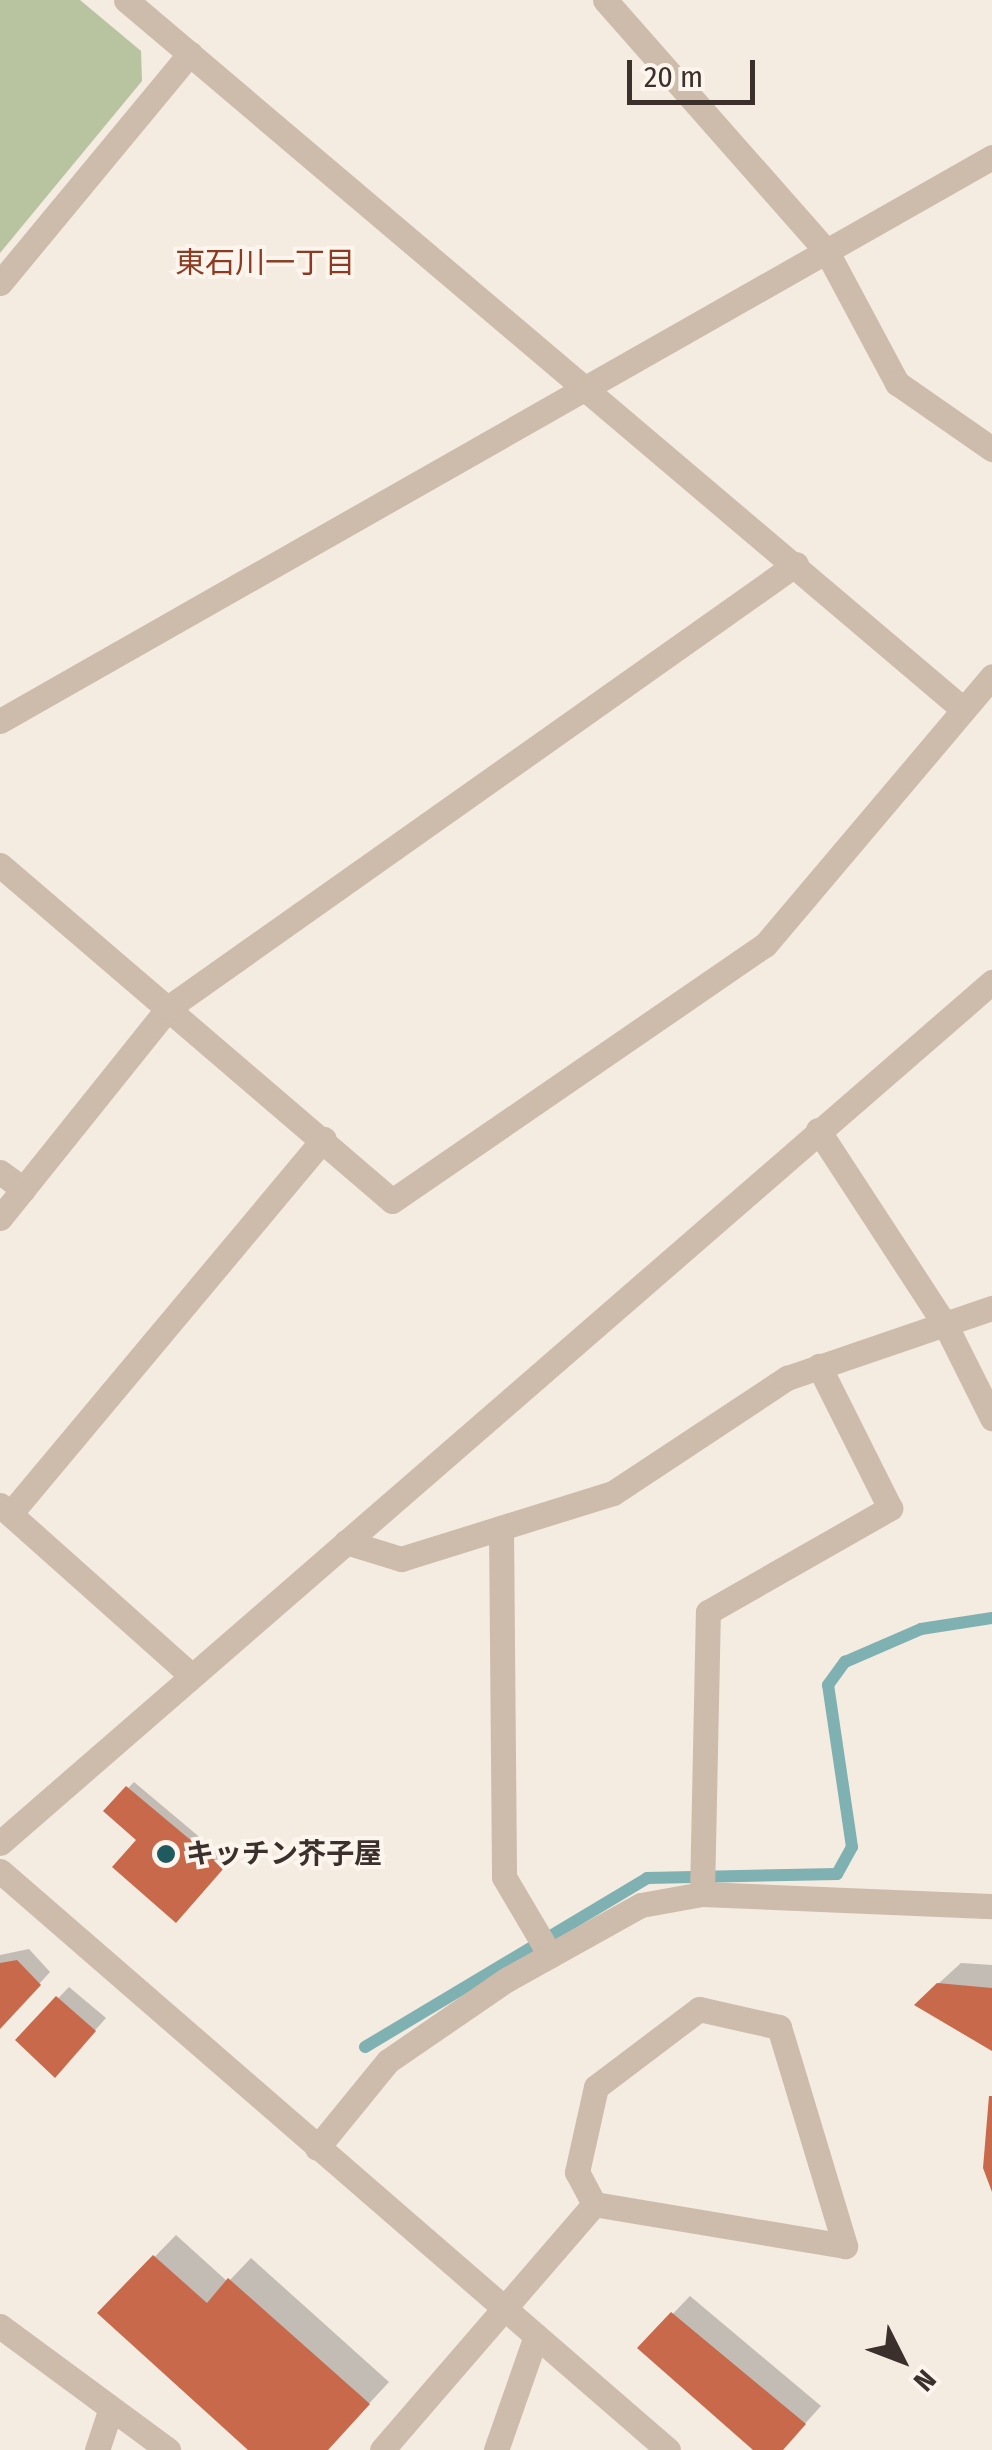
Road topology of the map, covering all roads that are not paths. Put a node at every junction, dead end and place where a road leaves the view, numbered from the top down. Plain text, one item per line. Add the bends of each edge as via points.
1 (126, 0) edge
2 (605, 0) edge
3 (190, 53) junction
4 (992, 157) edge
5 (827, 252) junction
6 (0, 283) edge
7 (583, 386) junction
8 (992, 449) edge
9 (796, 564) junction
10 (992, 676) edge
11 (963, 708) junction
12 (0, 721) edge
13 (0, 865) edge
14 (992, 982) edge
15 (168, 1008) junction
16 (818, 1130) junction
17 (324, 1139) junction
18 (0, 1172) edge
19 (24, 1189) junction
20 (0, 1218) edge
21 (992, 1308) edge
22 (947, 1328) junction
23 (819, 1366) junction
24 (992, 1418) edge
25 (5, 1509) edge
26 (500, 1528) junction
27 (346, 1542) junction
28 (192, 1676) junction
29 (0, 1843) edge
30 (0, 1871) edge
31 (702, 1892) junction
32 (992, 1906) edge
33 (549, 1953) junction
34 (317, 2148) junction
35 (594, 2204) junction
36 (502, 2308) junction
37 (0, 2326) edge
38 (536, 2336) junction
39 (110, 2411) junction
40 (97, 2450) edge
41 (168, 2450) edge
42 (382, 2450) edge
43 (496, 2450) edge
44 (668, 2450) edge

1 - 3 street
2 - 5 street
3 - 6 street
3 - 7 street
4 - 5 street
5 - 7 street
5 - 8 street via 897,383
7 - 9 street
7 - 12 street
9 - 11 street
9 - 15 street
10 - 11 street
11 - 17 street via 839,867 765,945 392,1201
13 - 15 street
14 - 16 street
15 - 17 street
15 - 19 street
16 - 22 street
16 - 27 street
17 - 25 street
18 - 19 street
19 - 20 street
21 - 22 street
22 - 23 street
22 - 24 street
23 - 26 street via 746,1400 652,1475
23 - 31 street via 890,1508 708,1612
25 - 28 street
26 - 27 street via 401,1559
26 - 33 street via 504,1877
27 - 28 street
28 - 29 street
30 - 34 street
31 - 32 street
31 - 33 street via 641,1905
33 - 34 street via 388,2062
34 - 36 street
35 - 35 street via 577,2172 596,2087 699,2010 779,2026 845,2246
35 - 36 street
36 - 38 street
36 - 42 street
37 - 39 street
38 - 43 street
38 - 44 street
39 - 40 street
39 - 41 street

